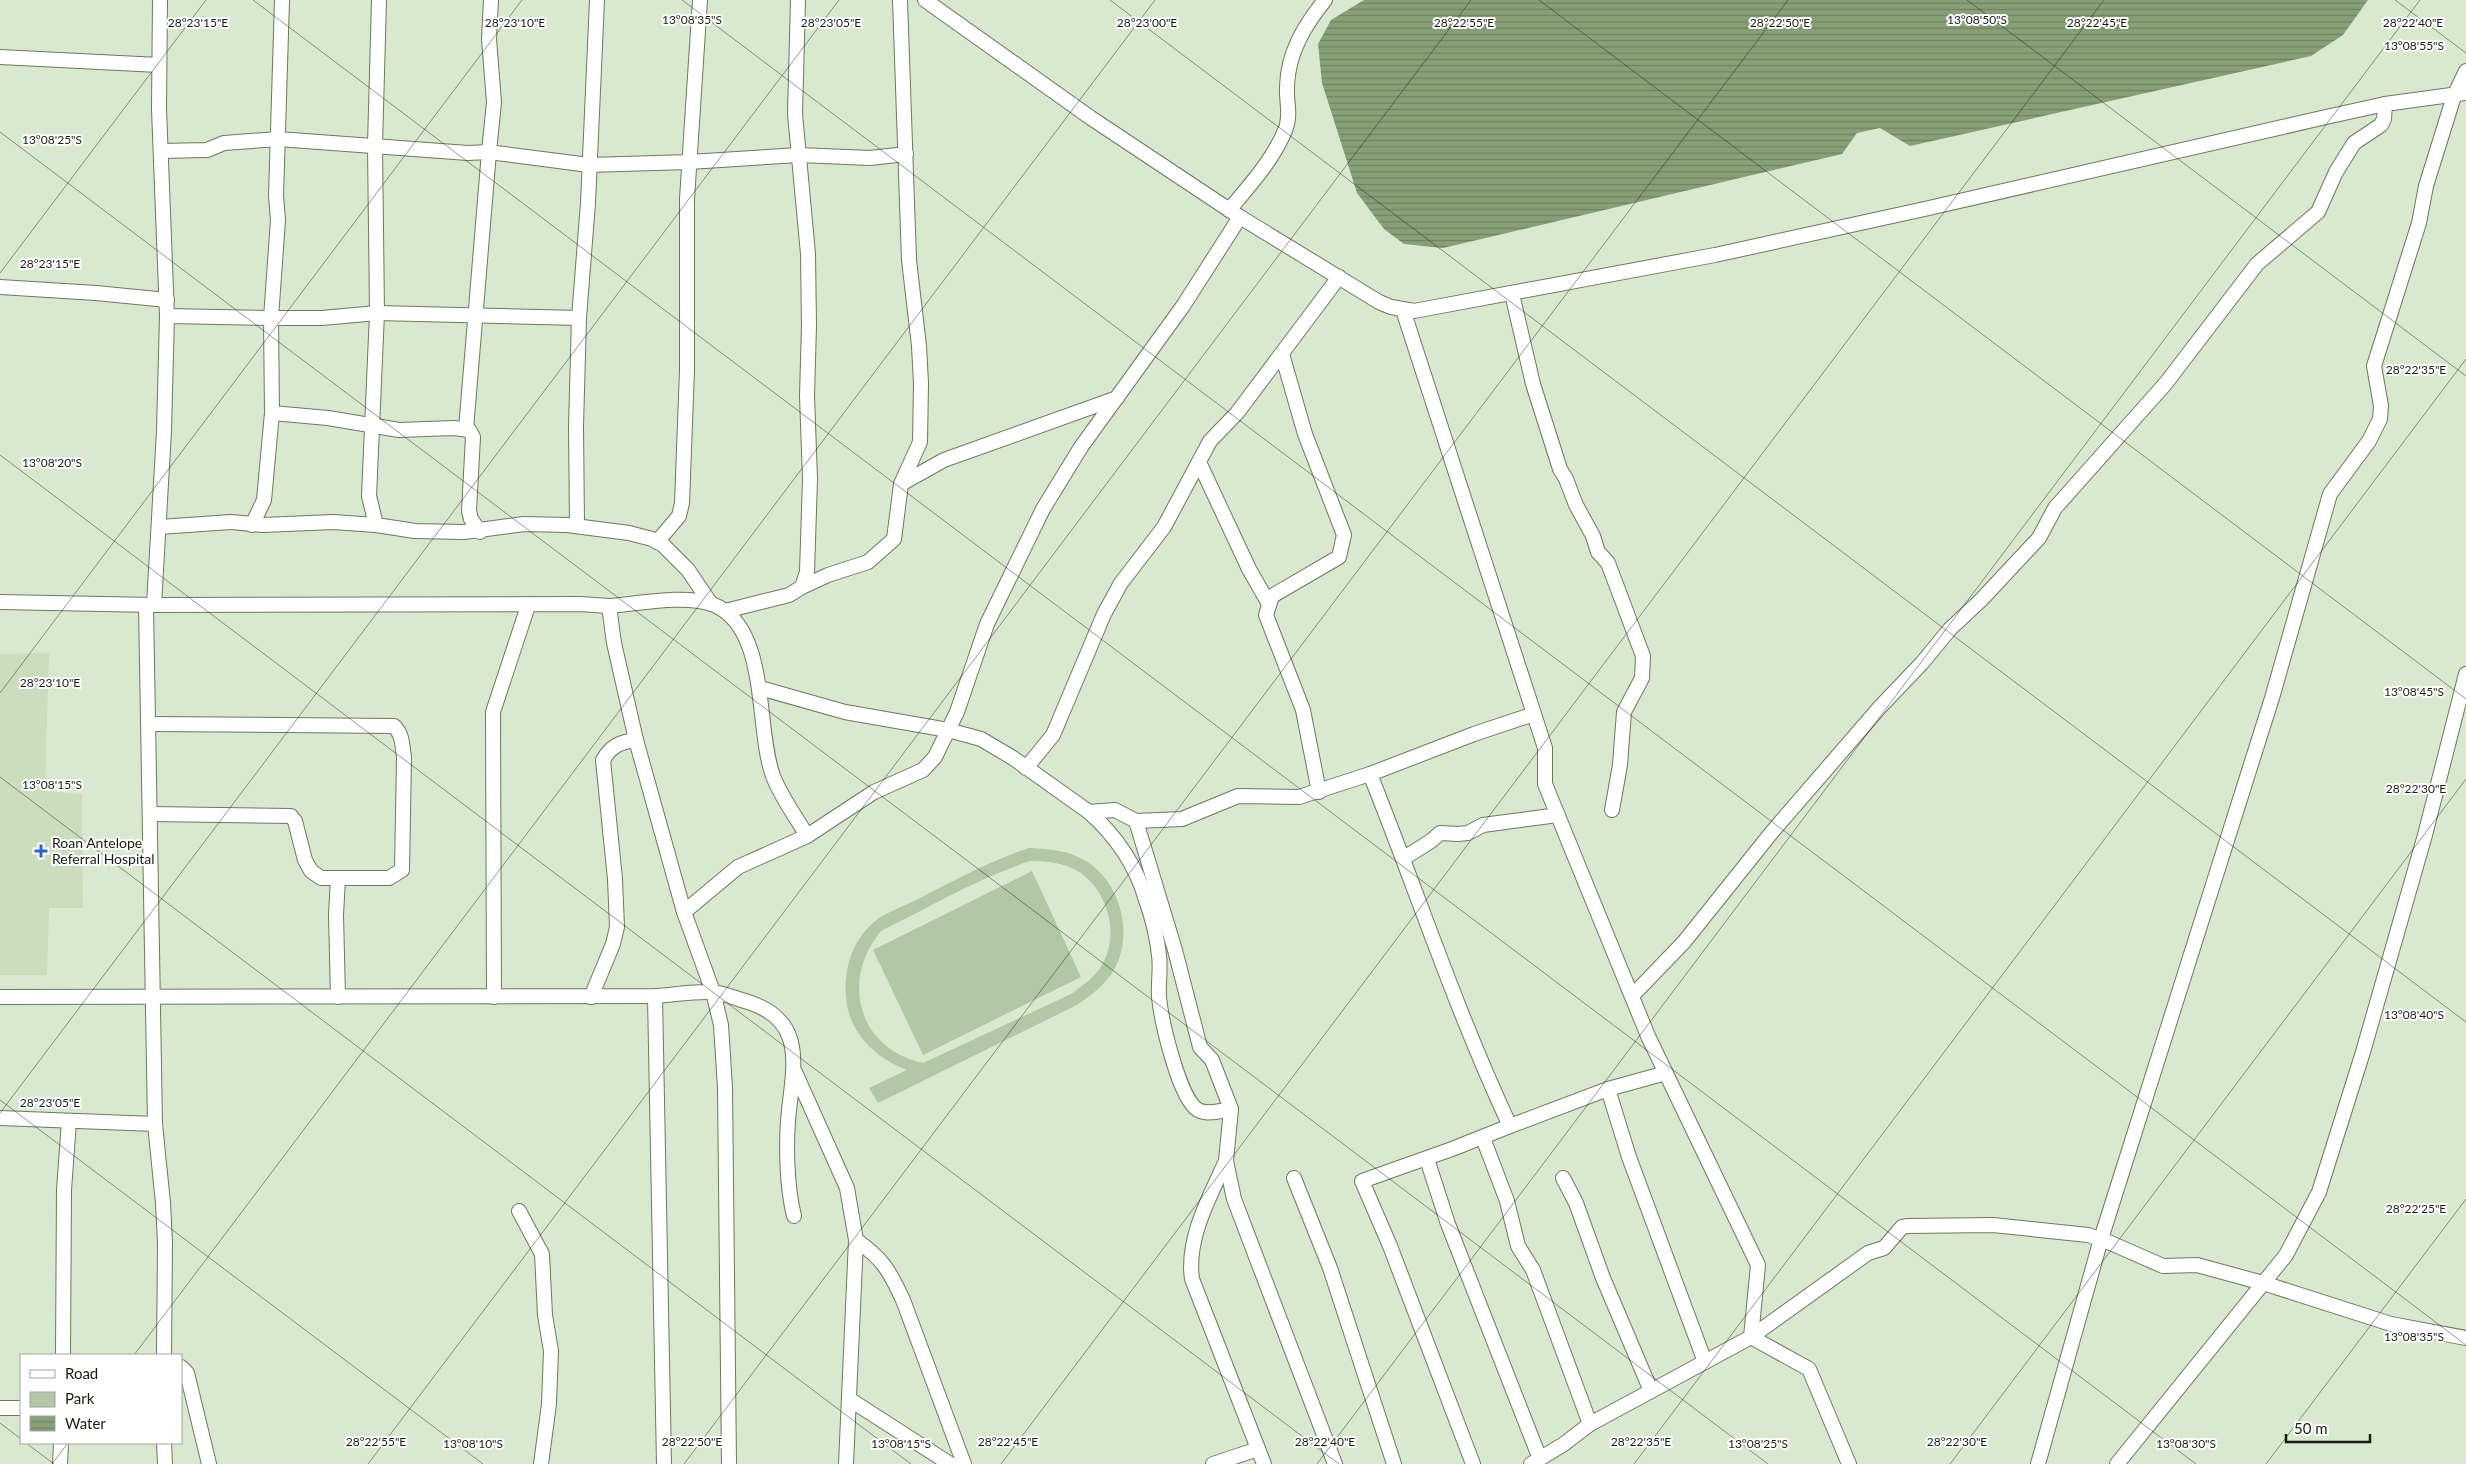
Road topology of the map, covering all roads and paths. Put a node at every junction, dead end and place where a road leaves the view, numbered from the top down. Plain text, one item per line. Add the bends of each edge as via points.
1 (160, 0) edge
2 (282, 0) edge
3 (379, 0) edge
4 (492, 0) edge
5 (597, 0) edge
6 (700, 0) edge
7 (798, 0) edge
8 (900, 0) edge
9 (924, 0) edge
10 (1326, 0) edge
11 (0, 57) edge
12 (159, 65) junction
13 (2466, 71) edge
14 (2460, 94) edge
15 (2385, 104) junction
16 (278, 139) junction
17 (375, 145) junction
18 (161, 151) junction
19 (489, 152) junction
20 (906, 154) junction
21 (799, 155) junction
22 (689, 162) junction
23 (589, 164) junction
24 (1235, 213) junction
25 (1339, 277) junction
26 (0, 288) edge
27 (1512, 294) junction
28 (167, 300) junction
29 (1403, 310) junction
30 (377, 313) junction
31 (475, 314) junction
32 (167, 316) junction
33 (270, 318) junction
34 (579, 318) junction
35 (1282, 354) junction
36 (1116, 398) junction
37 (272, 413) junction
38 (373, 426) junction
39 (466, 429) junction
40 (1199, 462) junction
41 (901, 484) junction
42 (252, 525) junction
43 (376, 525) junction
44 (577, 526) junction
45 (159, 528) junction
46 (480, 532) junction
47 (657, 542) junction
48 (802, 587) junction
49 (0, 602) edge
50 (710, 604) junction
51 (1269, 604) junction
52 (150, 605) junction
53 (528, 606) junction
54 (609, 606) junction
55 (725, 611) junction
56 (2466, 674) edge
57 (760, 688) junction
58 (1534, 714) junction
59 (148, 724) junction
60 (948, 730) junction
61 (636, 740) junction
62 (1026, 768) junction
63 (1370, 774) junction
64 (1319, 792) junction
65 (1612, 810) dead end
66 (1089, 812) junction
67 (150, 814) junction
68 (1558, 815) junction
69 (1136, 821) junction
70 (806, 836) junction
71 (1404, 858) junction
72 (338, 878) junction
73 (684, 912) junction
74 (713, 992) junction
75 (152, 996) junction
76 (591, 996) junction
77 (655, 996) junction
78 (1632, 996) junction
79 (0, 997) edge
80 (338, 997) junction
81 (494, 997) junction
82 (795, 1072) junction
83 (1666, 1073) junction
84 (1608, 1089) junction
85 (1231, 1109) junction
86 (0, 1118) edge
87 (69, 1121) junction
88 (155, 1124) junction
89 (1510, 1126) junction
90 (1483, 1138) junction
91 (1426, 1159) junction
92 (1226, 1161) junction
93 (1294, 1178) dead end
94 (1563, 1178) dead end
95 (519, 1211) dead end
96 (794, 1216) dead end
97 (2101, 1239) junction
98 (856, 1240) junction
99 (2263, 1283) junction
100 (1751, 1336) junction
101 (2466, 1338) edge
102 (63, 1354) edge
103 (166, 1354) edge
104 (1705, 1362) junction
105 (182, 1368) edge
106 (1651, 1391) junction
107 (849, 1399) junction
108 (0, 1408) edge
109 (20, 1408) edge
110 (1590, 1424) junction
111 (61, 1444) edge
112 (164, 1444) edge
113 (1258, 1449) junction
114 (1535, 1461) edge
115 (60, 1464) edge
116 (165, 1464) edge
117 (208, 1464) edge
118 (541, 1464) edge
119 (664, 1464) edge
120 (729, 1464) edge
121 (846, 1464) edge
122 (950, 1464) edge
123 (964, 1464) edge
124 (1214, 1464) edge
125 (1264, 1464) edge
126 (1335, 1464) edge
127 (1394, 1464) edge
128 (1473, 1464) edge
129 (1849, 1464) edge
130 (2038, 1464) edge
131 (2117, 1464) edge

1 - 12 street
2 - 16 street
3 - 17 street
4 - 19 street via 489,39 494,102
5 - 23 street
6 - 22 street
7 - 21 street via 795,114
8 - 20 street via 898,14
9 - 24 street via 1084,113
10 - 24 street via 1300,34 1295,46 1287,87 1286,127
11 - 12 street
12 - 18 street
13 - 14 street
14 - 15 street
14 - 97 street via 2426,186 2419,223 2374,366 2382,406 2380,419 2330,494 2272,698
15 - 27 street via 1715,255
15 - 78 street via 2384,119 2354,143 2336,172 2318,212 2257,264 2166,382 2055,508 2039,538 1880,707 1772,832 1684,942
16 - 17 street
16 - 18 street via 224,143 207,150
16 - 33 street via 278,220
17 - 19 street
17 - 30 street
18 - 28 street
19 - 23 street
19 - 31 street
20 - 21 street via 870,158
20 - 41 street via 909,260 919,346 920,442
21 - 22 street
21 - 48 street via 808,254 809,325 809,545
22 - 23 street
22 - 47 street via 682,503 679,516
23 - 34 street
24 - 25 street
24 - 36 street via 1183,306
25 - 29 street via 1379,302
25 - 35 street
26 - 28 street
27 - 29 street via 1425,310
27 - 65 street via 1533,384 1558,463 1598,552 1608,563 1644,656 1642,678 1624,712
28 - 32 street
29 - 58 street
30 - 31 street
30 - 33 street
30 - 38 street
31 - 34 street
31 - 39 street
32 - 33 street
32 - 45 street
33 - 37 street
34 - 44 street
35 - 40 street via 1210,441
35 - 51 street via 1305,434 1344,535 1339,556 1272,596
36 - 41 street via 944,460
36 - 60 street via 1043,509 1017,560 987,624
37 - 38 street
37 - 42 street via 264,500
38 - 39 street via 399,430
38 - 43 street via 369,496
39 - 46 street via 473,437 469,511
40 - 51 street
40 - 62 street via 1164,527 1121,583 1104,614 1053,735
41 - 48 street via 894,538 868,562
42 - 43 street via 333,522
42 - 45 street via 230,522
43 - 46 street via 415,531
44 - 46 street via 524,524
44 - 47 street via 629,533
45 - 52 street
47 - 50 street via 688,570
48 - 55 street via 789,595
49 - 52 street
50 - 54 street via 658,601
50 - 55 street
51 - 64 street via 1266,615 1303,710
52 - 53 street
52 - 59 street
53 - 54 street
53 - 81 street via 493,712
54 - 61 street
55 - 57 street via 734,616 741,628
56 - 99 street via 2425,835 2319,1192 2286,1255
57 - 60 street via 845,712
57 - 70 street via 764,738 773,776
58 - 63 street
58 - 68 street via 1545,748 1545,784
59 - 67 street
59 - 72 street via 394,726 400,731 404,757 402,870 389,878
60 - 62 street via 980,739
60 - 70 street via 935,757 922,770 874,792
61 - 73 street
61 - 76 street via 622,742 608,750 603,760 617,928
62 - 66 street
63 - 64 street
63 - 71 street
64 - 69 street via 1299,797 1238,796 1182,819
66 - 69 street via 1115,810
66 - 85 street via 1116,840 1132,865 1146,899 1160,956 1159,998 1168,1046 1185,1093 1191,1104 1206,1113
67 - 72 street via 291,816 298,830 304,860 311,871 321,878
67 - 75 street
68 - 71 street via 1483,825 1468,833 1440,833
68 - 78 street
69 - 85 street via 1173,942 1200,1047 1212,1060
70 - 73 street via 738,867
71 - 89 street via 1481,1062
72 - 80 street
73 - 74 street
74 - 77 street
74 - 82 street via 762,1006 775,1015 794,1046
74 - 120 street via 722,1026 725,1088
75 - 79 street
75 - 80 street
75 - 88 street
76 - 77 street
76 - 81 street
77 - 119 street
78 - 83 street
80 - 81 street
82 - 96 street via 788,1122
82 - 98 street via 847,1188
83 - 84 street
83 - 100 street via 1758,1265
84 - 89 street
84 - 104 street via 1628,1156
85 - 92 street
86 - 87 street
87 - 88 street
87 - 102 street via 64,1190
88 - 103 street via 165,1243
89 - 90 street
90 - 91 street
90 - 110 street via 1507,1201 1518,1246 1533,1270
91 - 114 street
91 - 128 street via 1362,1181
92 - 113 street via 1199,1228 1190,1268
92 - 126 street via 1240,1214
93 - 127 street via 1330,1268
94 - 106 street
95 - 118 street via 542,1254 545,1315 551,1351 549,1404
97 - 99 street via 2163,1266 2197,1265
97 - 100 street via 1993,1225 1902,1227 1884,1248 1868,1254
97 - 130 street
98 - 107 street
98 - 123 street via 878,1255 892,1275
99 - 101 street via 2391,1324
99 - 131 street
100 - 104 street
100 - 129 street via 1809,1369
104 - 106 street
105 - 117 street via 187,1373
106 - 110 street
107 - 121 street
107 - 122 street
108 - 109 street
110 - 114 street
111 - 115 street
112 - 116 street
113 - 124 street
113 - 125 street

